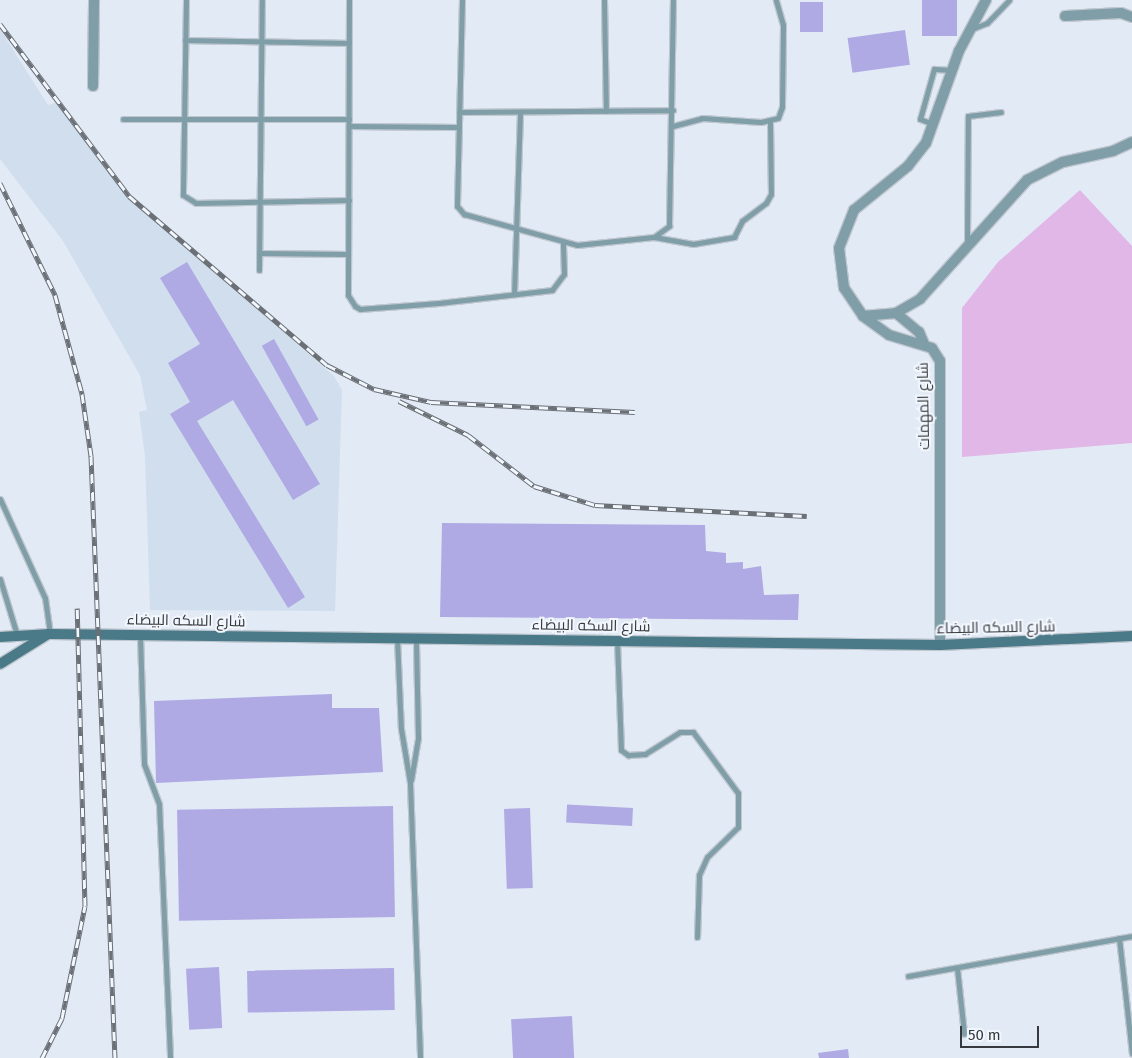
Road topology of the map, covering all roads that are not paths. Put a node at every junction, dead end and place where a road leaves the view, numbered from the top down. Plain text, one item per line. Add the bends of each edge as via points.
1 (94, 0) edge
2 (186, 0) edge
3 (262, 0) edge
4 (350, 0) edge
5 (462, 0) edge
6 (604, 0) edge
7 (673, 0) edge
8 (776, 0) edge
9 (986, 0) edge
10 (1009, 0) edge
11 (1065, 16) dead end
12 (1132, 16) edge
13 (969, 30) junction
14 (185, 40) junction
15 (261, 42) junction
16 (349, 43) junction
17 (952, 70) junction
18 (93, 86) dead end
19 (673, 110) junction
20 (606, 111) junction
21 (460, 112) junction
22 (520, 112) junction
23 (1001, 112) dead end
24 (123, 119) dead end
25 (182, 119) junction
26 (260, 119) junction
27 (349, 119) junction
28 (770, 122) junction
29 (934, 125) junction
30 (349, 126) junction
31 (673, 126) junction
32 (459, 127) junction
33 (1132, 142) edge
34 (348, 200) junction
35 (259, 202) junction
36 (516, 226) junction
37 (654, 237) junction
38 (563, 243) junction
39 (967, 245) junction
40 (259, 253) junction
41 (348, 254) junction
42 (259, 270) dead end
43 (514, 294) junction
44 (896, 313) junction
45 (863, 316) junction
46 (924, 344) junction
47 (0, 499) edge
48 (0, 579) edge
49 (2, 591) edge
50 (50, 634) junction
51 (17, 635) junction
52 (140, 635) junction
53 (1132, 636) edge
54 (0, 637) edge
55 (398, 639) junction
56 (416, 639) junction
57 (617, 641) junction
58 (0, 645) edge
59 (940, 645) junction
60 (0, 664) edge
61 (410, 783) junction
62 (1132, 936) edge
63 (697, 937) dead end
64 (1119, 938) junction
65 (957, 968) junction
66 (908, 976) dead end
67 (964, 1034) dead end
68 (1132, 1053) edge
69 (170, 1058) edge
70 (420, 1058) edge

1 - 18 street
2 - 14 lane
3 - 15 lane
4 - 16 lane
5 - 21 lane
6 - 20 lane
7 - 19 lane
8 - 28 lane via 783,25 782,107 778,118
9 - 13 street, شارع المهمات
10 - 13 lane via 987,23
11 - 12 street via 1120,13
13 - 17 street, شارع المهمات
14 - 15 lane
14 - 25 lane
15 - 16 lane
15 - 26 lane
16 - 27 lane
17 - 29 street, شارع المهمات
17 - 29 lane via 934,69 920,120
19 - 20 lane
19 - 31 lane
20 - 22 lane
21 - 22 lane
21 - 32 lane
22 - 36 lane
23 - 39 lane via 968,116
24 - 25 lane
25 - 26 lane
25 - 35 lane via 181,190 187,199 196,203
26 - 27 lane
26 - 35 lane
27 - 30 lane
28 - 31 lane via 702,118
28 - 37 lane via 771,194 766,203 742,221 734,237 693,244
29 - 45 street, شارع المهمات via 918,155 897,176 862,200 842,234 840,275 850,300
30 - 32 lane
30 - 34 lane
31 - 37 lane via 671,220 665,231
32 - 36 lane via 456,200 459,211
33 - 39 street via 1113,151 1063,162 1027,180
34 - 35 lane
34 - 41 lane
35 - 40 lane
36 - 38 lane
36 - 43 lane
37 - 38 lane
38 - 43 lane via 564,274 558,287
39 - 44 street via 920,299
40 - 41 lane
40 - 42 lane
41 - 43 lane via 348,295 360,309
44 - 45 street
44 - 46 street via 922,336
45 - 46 street, شارع المهمات via 889,335
46 - 59 street, شارع المهمات via 932,348 940,361
47 - 50 lane via 46,598
48 - 49 lane
49 - 51 lane
50 - 51 street, شارع السكه البيضاء
50 - 52 street, شارع السكه البيضاء
50 - 60 street
51 - 54 street, شارع السكه البيضاء
51 - 58 street
52 - 55 street, شارع السكه البيضاء
52 - 69 lane via 144,764 159,804
53 - 59 street, شارع السكه البيضاء
55 - 56 street, شارع السكه البيضاء
55 - 61 lane via 401,728
56 - 57 street, شارع السكه البيضاء
56 - 61 lane via 418,738
57 - 59 street, شارع السكه البيضاء
57 - 63 lane via 621,750 628,755 644,754 680,732 694,732 738,793 738,827 707,858 699,875
61 - 70 lane
62 - 64 lane
64 - 65 lane
64 - 68 lane
65 - 66 lane
65 - 67 lane

